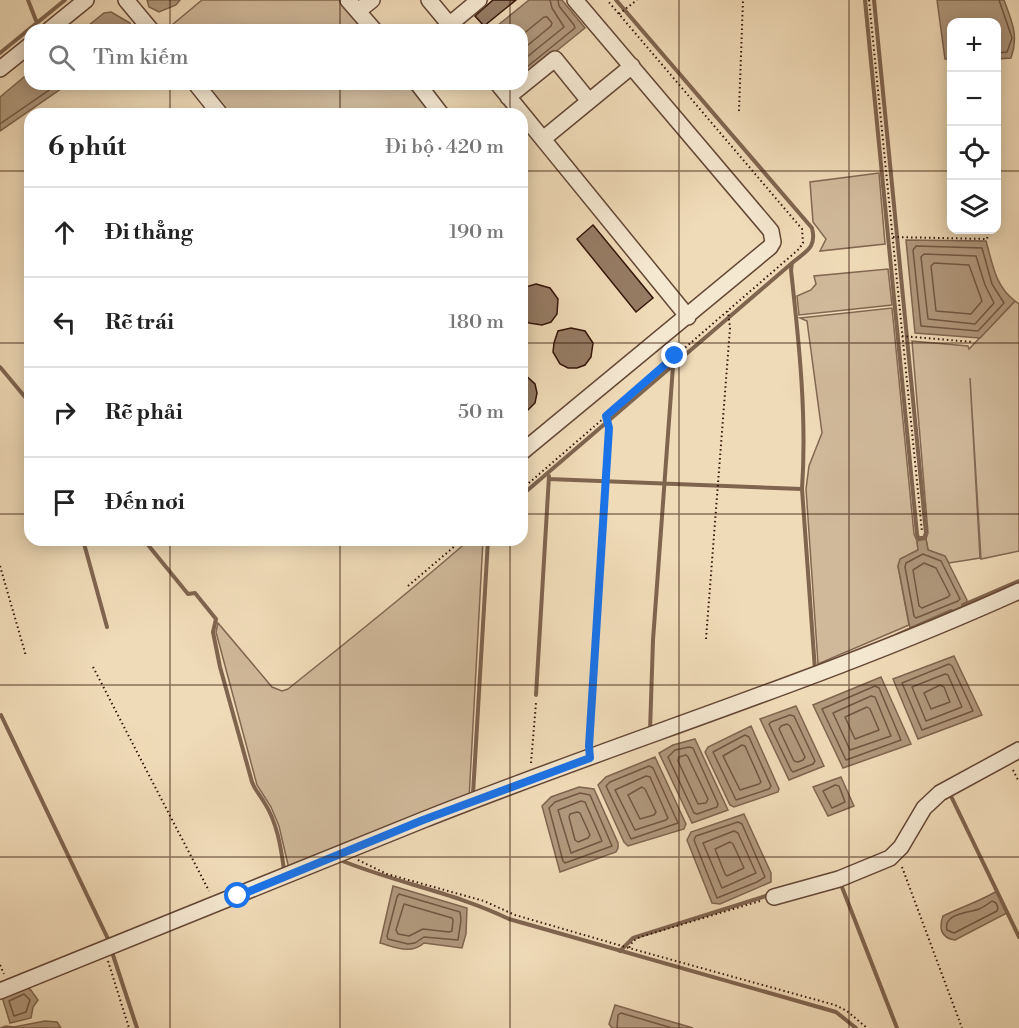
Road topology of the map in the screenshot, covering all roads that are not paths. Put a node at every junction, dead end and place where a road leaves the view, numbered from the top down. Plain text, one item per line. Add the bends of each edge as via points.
1 (86, 0) edge
2 (126, 0) edge
3 (372, 0) edge
4 (429, 0) edge
5 (479, 0) edge
6 (575, 0) edge
7 (353, 6) edge
8 (56, 24) edge
9 (146, 24) edge
10 (369, 24) edge
11 (445, 24) edge
12 (452, 24) edge
13 (24, 50) edge
14 (632, 66) junction
15 (0, 69) edge
16 (528, 81) edge
17 (200, 90) edge
18 (423, 90) edge
19 (503, 90) edge
20 (517, 90) edge
21 (508, 97) junction
22 (588, 101) junction
23 (215, 108) edge
24 (436, 108) edge
25 (517, 108) edge
26 (528, 121) edge
27 (543, 139) junction
28 (688, 316) junction
29 (528, 447) edge
30 (1019, 591) edge
31 (1019, 750) edge
32 (774, 897) road end
33 (0, 991) edge

1 - 8 street
2 - 9 street
3 - 7 street
4 - 11 street
5 - 12 street
6 - 14 street
7 - 10 street
13 - 15 street
14 - 22 street
14 - 28 street via 773,236 770,248
16 - 22 street via 555,59
17 - 23 street
18 - 24 street
19 - 21 street
20 - 21 street
21 - 25 street
22 - 27 street
26 - 27 street
27 - 28 street
28 - 29 street
30 - 33 street via 815,676 423,820
31 - 32 street via 931,800 896,853 855,873

